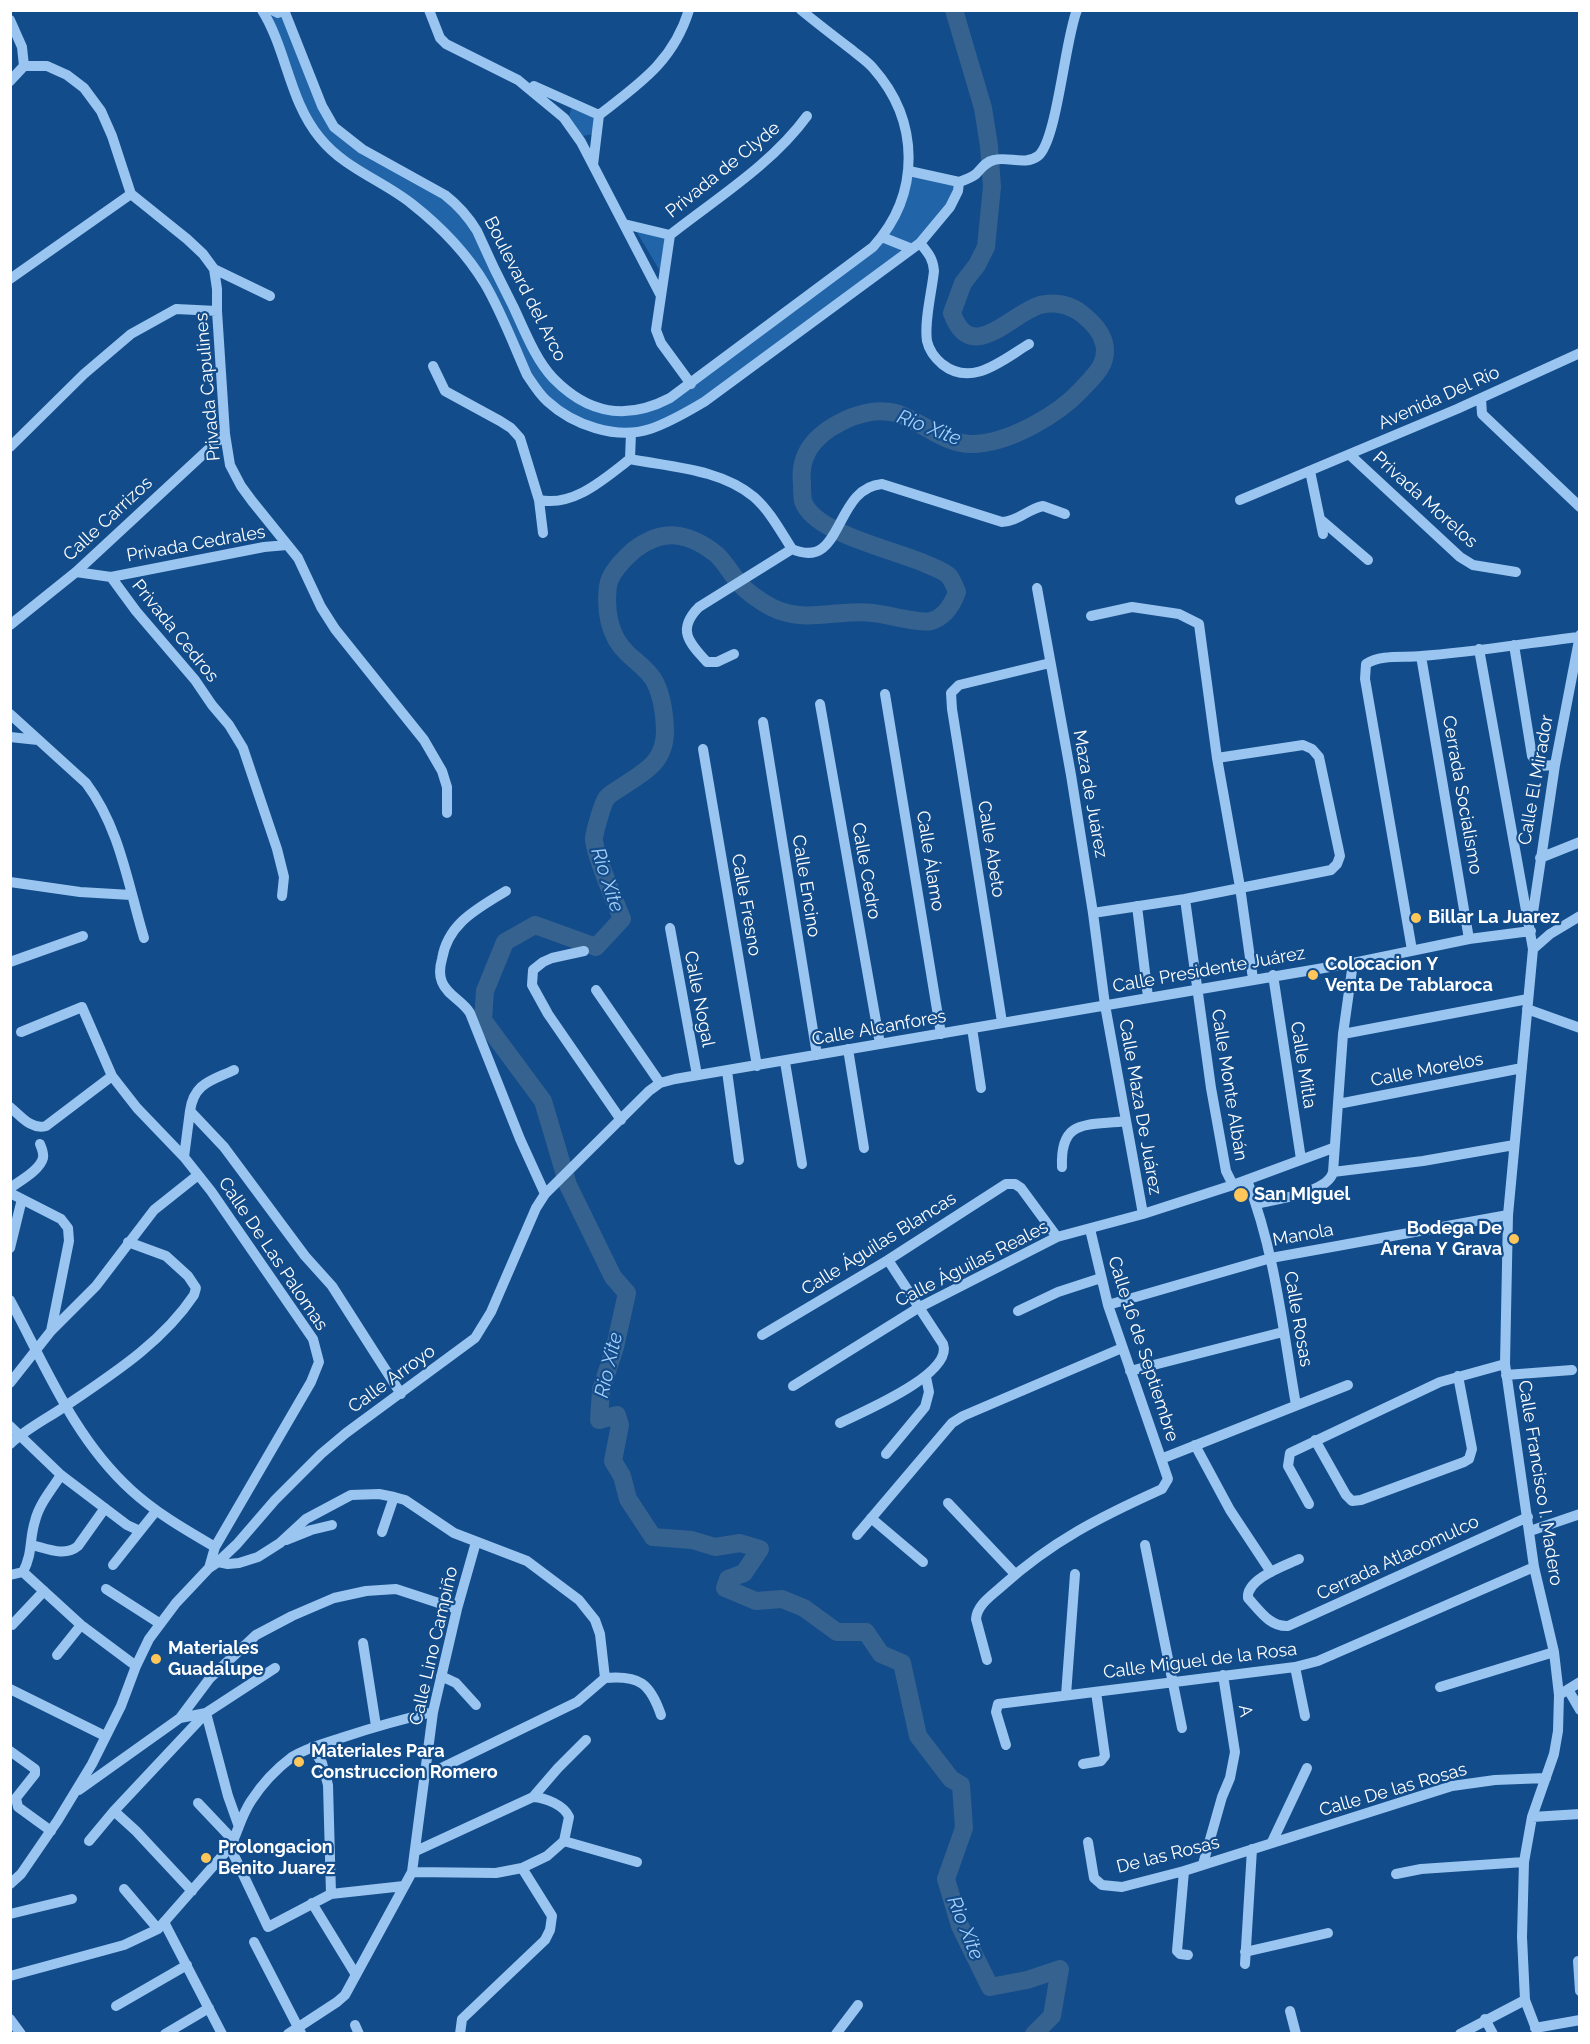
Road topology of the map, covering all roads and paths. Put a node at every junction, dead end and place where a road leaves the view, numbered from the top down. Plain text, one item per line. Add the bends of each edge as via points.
1 (262, 10) edge
2 (272, 10) edge
3 (429, 10) edge
4 (689, 10) edge
5 (801, 10) edge
6 (1077, 10) edge
7 (284, 11) edge
8 (10, 20) edge
9 (24, 66) junction
10 (518, 80) junction
11 (10, 81) edge
12 (599, 115) junction
13 (807, 116) dead end
14 (593, 166) junction
15 (909, 171) junction
16 (959, 182) junction
17 (131, 194) junction
18 (624, 224) junction
19 (670, 235) junction
20 (882, 237) junction
21 (916, 246) junction
22 (214, 269) junction
23 (10, 279) edge
24 (660, 294) junction
25 (270, 296) dead end
26 (217, 311) junction
27 (1029, 344) dead end
28 (1580, 353) edge
29 (433, 366) dead end
30 (691, 384) junction
31 (1481, 398) junction
32 (631, 433) junction
33 (225, 434) junction
34 (10, 447) edge
35 (1350, 455) junction
36 (630, 459) junction
37 (1310, 471) junction
38 (539, 500) junction
39 (1240, 500) dead end
40 (1580, 507) edge
41 (1065, 514) dead end
42 (1320, 519) junction
43 (543, 532) dead end
44 (1323, 534) dead end
45 (287, 545) junction
46 (792, 549) junction
47 (1368, 560) dead end
48 (76, 572) junction
49 (1516, 572) dead end
50 (111, 577) junction
51 (1037, 588) dead end
52 (1091, 616) dead end
53 (10, 625) edge
54 (1579, 636) edge
55 (1514, 645) junction
56 (1479, 649) junction
57 (734, 654) dead end
58 (1421, 656) junction
59 (1050, 663) junction
60 (885, 694) dead end
61 (820, 704) dead end
62 (10, 714) edge
63 (763, 722) dead end
64 (10, 737) edge
65 (38, 740) junction
66 (703, 750) dead end
67 (1217, 758) junction
68 (1555, 765) junction
69 (447, 813) dead end
70 (1580, 842) edge
71 (1540, 858) junction
72 (10, 882) edge
73 (1240, 887) junction
74 (506, 891) dead end
75 (131, 896) junction
76 (282, 896) dead end
77 (1185, 899) junction
78 (1137, 906) junction
79 (1093, 914) junction
80 (1580, 916) edge
81 (669, 928) dead end
82 (1531, 931) junction
83 (83, 936) dead end
84 (144, 938) dead end
85 (1469, 939) junction
86 (1533, 949) junction
87 (1412, 950) junction
88 (584, 951) dead end
89 (10, 962) edge
90 (1353, 963) junction
91 (1273, 975) junction
92 (1253, 979) junction
93 (1198, 988) junction
94 (596, 990) dead end
95 (1148, 997) junction
96 (1528, 1004) junction
97 (1105, 1005) junction
98 (1002, 1022) junction
99 (972, 1028) junction
100 (1580, 1028) edge
101 (21, 1032) dead end
102 (941, 1034) junction
103 (1342, 1034) junction
104 (880, 1044) junction
105 (848, 1049) junction
106 (817, 1055) junction
107 (785, 1062) junction
108 (757, 1066) junction
109 (1522, 1068) junction
110 (234, 1070) dead end
111 (727, 1071) junction
112 (112, 1076) junction
113 (697, 1076) junction
114 (660, 1083) junction
115 (981, 1088) dead end
116 (1338, 1104) junction
117 (10, 1107) edge
118 (190, 1111) junction
119 (621, 1120) junction
120 (1126, 1121) junction
121 (40, 1144) dead end
122 (1514, 1146) junction
123 (864, 1148) dead end
124 (1333, 1148) junction
125 (184, 1157) junction
126 (1301, 1159) junction
127 (739, 1160) dead end
128 (802, 1164) dead end
129 (1062, 1167) dead end
130 (1333, 1172) junction
131 (198, 1175) junction
132 (1247, 1180) junction
133 (1233, 1185) junction
134 (10, 1188) edge
135 (10, 1193) edge
136 (545, 1194) junction
137 (22, 1198) junction
138 (1257, 1204) junction
139 (1143, 1214) junction
140 (1508, 1215) junction
141 (1090, 1229) junction
142 (1057, 1237) junction
143 (128, 1242) junction
144 (10, 1248) edge
145 (1271, 1258) junction
146 (888, 1260) junction
147 (1101, 1278) junction
148 (10, 1300) edge
149 (1108, 1305) junction
150 (918, 1308) junction
151 (1018, 1311) dead end
152 (51, 1331) junction
153 (1283, 1332) junction
154 (762, 1335) dead end
155 (36, 1348) junction
156 (1122, 1348) junction
157 (1505, 1370) junction
158 (1572, 1370) dead end
159 (1130, 1371) junction
160 (1458, 1376) junction
161 (926, 1377) junction
162 (10, 1383) edge
163 (1348, 1385) dead end
164 (793, 1386) dead end
165 (401, 1394) junction
166 (1296, 1405) junction
167 (65, 1406) junction
168 (840, 1423) dead end
169 (10, 1426) edge
170 (19, 1436) junction
171 (1315, 1440) junction
172 (10, 1444) edge
173 (1195, 1445) junction
174 (886, 1454) dead end
175 (1161, 1459) junction
176 (61, 1475) junction
177 (394, 1497) junction
178 (948, 1503) dead end
179 (1309, 1504) dead end
180 (105, 1508) junction
181 (156, 1511) junction
182 (1579, 1514) edge
183 (1528, 1517) junction
184 (871, 1518) junction
185 (332, 1525) dead end
186 (140, 1531) junction
187 (1530, 1531) junction
188 (382, 1532) dead end
189 (857, 1535) dead end
190 (476, 1542) junction
191 (280, 1543) junction
192 (32, 1545) junction
193 (1145, 1545) dead end
194 (215, 1547) junction
195 (1299, 1559) dead end
196 (923, 1562) dead end
197 (113, 1565) dead end
198 (213, 1565) junction
199 (1534, 1567) junction
200 (23, 1572) junction
201 (1270, 1572) junction
202 (1015, 1574) junction
203 (1075, 1574) dead end
204 (10, 1575) edge
205 (106, 1589) dead end
206 (44, 1591) junction
207 (457, 1609) junction
208 (159, 1623) junction
209 (12, 1625) edge
210 (81, 1625) junction
211 (363, 1643) dead end
212 (1554, 1652) junction
213 (57, 1654) dead end
214 (987, 1660) dead end
215 (136, 1666) junction
216 (1295, 1667) junction
217 (275, 1668) dead end
218 (1223, 1675) junction
219 (441, 1676) junction
220 (605, 1678) junction
221 (1174, 1682) junction
222 (1580, 1682) edge
223 (1440, 1687) dead end
224 (10, 1689) edge
225 (1096, 1692) junction
226 (1564, 1693) junction
227 (1066, 1695) junction
228 (476, 1706) dead end
229 (1580, 1710) edge
230 (433, 1712) junction
231 (206, 1713) junction
232 (661, 1715) dead end
233 (1305, 1716) dead end
234 (180, 1718) junction
235 (376, 1726) junction
236 (1182, 1728) dead end
237 (105, 1736) junction
238 (586, 1740) dead end
239 (1006, 1745) dead end
240 (312, 1747) junction
241 (10, 1751) edge
242 (1083, 1764) dead end
243 (1307, 1768) dead end
244 (425, 1776) junction
245 (1546, 1778) junction
246 (76, 1792) junction
247 (533, 1797) junction
248 (198, 1803) dead end
249 (114, 1811) junction
250 (1580, 1814) edge
251 (1532, 1817) junction
252 (238, 1824) junction
253 (51, 1832) junction
254 (88, 1841) dead end
255 (564, 1841) junction
256 (1088, 1842) dead end
257 (1272, 1842) junction
258 (232, 1844) junction
259 (1252, 1849) junction
260 (416, 1851) junction
261 (1524, 1862) junction
262 (637, 1863) dead end
263 (1203, 1864) junction
264 (522, 1868) junction
265 (1184, 1871) junction
266 (412, 1872) junction
267 (1396, 1874) dead end
268 (10, 1884) edge
269 (404, 1886) junction
270 (124, 1889) dead end
271 (192, 1890) junction
272 (331, 1894) junction
273 (72, 1899) dead end
274 (312, 1903) junction
275 (10, 1914) edge
276 (161, 1926) junction
277 (1328, 1933) dead end
278 (255, 1942) dead end
279 (1245, 1952) junction
280 (1188, 1955) dead end
281 (1578, 1962) dead end
282 (1245, 1964) dead end
283 (187, 1965) junction
284 (357, 1975) junction
285 (10, 1976) edge
286 (1580, 1991) edge
287 (1525, 2000) junction
288 (858, 2005) dead end
289 (116, 2006) dead end
290 (209, 2008) junction
291 (1290, 2011) dead end
292 (10, 2019) edge
293 (1485, 2019) junction
294 (1580, 2020) edge
295 (1537, 2031) edge
296 (296, 2032) edge
297 (21, 2034) edge
298 (165, 2034) edge
299 (222, 2034) edge
300 (460, 2034) edge
301 (836, 2034) edge
302 (1296, 2034) edge
303 (1460, 2034) edge
304 (1493, 2034) edge

1 - 32 street, Boulevard del Arco via 301,109 318,137 350,166 412,204 464,255 486,286 527,375 546,400 596,428
2 - 7 street
3 - 10 street via 446,44
4 - 12 street via 681,34 662,62
5 - 15 street, Boulevard del Arco via 872,66 888,87 909,146
6 - 16 street via 1042,153 1032,159 991,161
7 - 30 street, Boulevard del Arco via 334,127 362,148 445,195 467,214 552,377 595,407 626,412 655,406
8 - 9 street via 22,47
9 - 11 street
9 - 17 street via 47,66 84,88 101,111
10 - 12 street
10 - 14 street via 564,118
12 - 14 street
13 - 19 street, Privada de Clyde via 751,172
14 - 18 street
15 - 16 street
15 - 20 street, Boulevard del Arco via 906,188
16 - 21 street, Boulevard del Arco via 950,207
17 - 22 street via 187,239
17 - 23 street
18 - 19 street, Privada de Clyde
18 - 24 street
19 - 24 street, Privada de Clyde
20 - 21 street
20 - 30 street, Boulevard del Arco via 856,261
21 - 27 street via 933,263 927,340 939,362 950,370 974,374
21 - 32 street, Boulevard del Arco via 704,402 665,423
22 - 25 street
22 - 26 street, Privada Capulines
24 - 30 street, Privada de Clyde via 657,336
26 - 33 street, Privada Capulines
26 - 34 street via 176,309 131,334
28 - 31 street, Avenida Del Río
29 - 38 street via 445,391 500,421 520,438
31 - 35 street, Avenida Del Río
31 - 40 street via 1482,414
32 - 36 street
33 - 45 street, Privada Capulines via 230,465 241,486
33 - 48 street, Calle Carrizos
35 - 37 street, Avenida Del Río
35 - 49 street, Privada Morelos via 1460,557 1473,564
36 - 38 street via 570,499
36 - 46 street via 710,475 741,488 763,506
37 - 39 street, Avenida Del Río
37 - 42 street
38 - 43 street
41 - 46 street via 1043,506 1008,522 993,521 882,484 872,485 856,497 823,549 816,554
42 - 44 street
42 - 47 street
45 - 50 street, Privada Cedrales
45 - 69 street, Privada Capulines via 298,558 335,629 424,740 442,771 447,787
46 - 57 street via 689,617 685,628 695,650 706,662 717,662
48 - 50 street, Privada Cedros
48 - 53 street, Calle Carrizos
50 - 76 street, Privada Cedros via 195,680 238,741 278,849 284,877
51 - 59 street, Maza de Juárez
52 - 67 street via 1132,607 1179,614 1198,624
54 - 55 street
54 - 68 street, Calle El Mirador
55 - 56 street
55 - 68 street via 1532,756 1539,766
56 - 58 street
56 - 82 street
58 - 85 street, Cerrada Socialismo
58 - 87 street via 1373,660 1366,664 1365,679
59 - 79 street, Maza de Juárez
59 - 98 street, Calle Abeto via 959,685 951,693
60 - 102 street, Calle Álamo
61 - 104 street, Calle Cedro
62 - 65 street
63 - 106 street, Calle Encino
64 - 65 street
65 - 75 street via 96,796 114,834
66 - 108 street, Calle Fresno
67 - 73 street
67 - 73 street via 1303,745 1312,749 1320,757 1340,856 1331,870
68 - 71 street, Calle El Mirador
70 - 71 street
71 - 82 street, Calle El Mirador
72 - 75 street
73 - 77 street
73 - 92 street
74 - 136 street via 457,924 443,950 441,980 470,1013
75 - 84 street
77 - 78 street
77 - 93 street, Calle Monte Albán
78 - 79 street
78 - 95 street
79 - 97 street, Maza de Juárez
80 - 86 street
81 - 113 street, Calle Nogal
82 - 85 street, Calle Presidente Juárez
82 - 86 street, Calle Francisco I. Madero
83 - 89 street
85 - 87 street, Calle Presidente Juárez
86 - 96 street, Calle Francisco I. Madero
87 - 90 street, Calle Presidente Juárez
88 - 119 street via 552,958 537,967 532,985
90 - 91 street, Calle Presidente Juárez
90 - 103 street
91 - 92 street, Calle Presidente Juárez
91 - 126 street, Calle Mitla
92 - 93 street, Calle Presidente Juárez
93 - 95 street, Calle Presidente Juárez
93 - 133 street, Calle Monte Albán via 1215,1110 1226,1171
94 - 114 street
95 - 97 street, Calle Presidente Juárez
96 - 100 street
96 - 103 street
96 - 109 street, Calle Francisco I. Madero
97 - 98 street, Calle Alcanfores
97 - 120 street, Calle Maza De Juárez
98 - 99 street, Calle Alcanfores
99 - 102 street, Calle Alcanfores
99 - 115 street
101 - 112 street, Calle De Las Palomas via 82,1007
102 - 104 street, Calle Alcanfores
103 - 116 street
104 - 105 street, Calle Alcanfores
105 - 106 street, Calle Alcanfores
105 - 123 street
106 - 107 street, Calle Alcanfores
107 - 108 street, Calle Alcanfores
107 - 128 street
108 - 111 street, Calle Alcanfores
109 - 116 street, Calle Morelos
109 - 122 street, Calle Francisco I. Madero
110 - 118 street via 198,1090
111 - 113 street, Calle Alcanfores
111 - 127 street
112 - 117 street via 40,1128
112 - 125 street, Calle De Las Palomas
113 - 114 street, Calle Alcanfores
114 - 119 street, Calle Arroyo
116 - 124 street
118 - 125 street
118 - 165 street via 224,1147 304,1256 332,1286
119 - 136 street, Calle Arroyo
120 - 129 street via 1069,1132 1063,1142
120 - 139 street, Calle Maza De Juárez
121 - 134 street via 43,1160
122 - 130 street
122 - 140 street, Calle Francisco I. Madero
124 - 126 street, Calle Águilas Reales
124 - 130 street
125 - 131 street, Calle De Las Palomas
126 - 132 street, Calle Águilas Reales
130 - 138 street via 1330,1180 1317,1189
131 - 143 street via 154,1210
131 - 194 street, Calle De Las Palomas via 313,1339 319,1362
132 - 133 street, Calle Águilas Reales
132 - 138 street, Calle Rosas
133 - 139 street, Calle Águilas Reales
135 - 137 street
136 - 165 street, Calle Arroyo via 479,1334
137 - 144 street
137 - 152 street via 61,1219 69,1232
138 - 145 street, Calle Rosas
139 - 141 street, Calle Águilas Reales
140 - 145 street, Manola
140 - 157 street, Calle Francisco I. Madero
141 - 142 street, Calle Águilas Reales
141 - 147 street, Calle 16 de Septiembre
142 - 146 street, Calle Águilas Blancas via 1021,1188 1006,1184
142 - 150 street, Calle Águilas Reales
143 - 152 street via 96,1286
143 - 167 street via 166,1256 188,1276 196,1288 194,1295 154,1342
145 - 149 street, Manola
145 - 153 street, Calle Rosas
146 - 150 street
146 - 154 street, Calle Águilas Blancas
147 - 149 street, Calle 16 de Septiembre
147 - 151 street
148 - 155 street
149 - 156 street, Calle 16 de Septiembre
150 - 161 street via 945,1350 937,1367
150 - 164 street, Calle Águilas Reales
152 - 155 street
153 - 159 street
153 - 166 street, Calle Rosas
155 - 162 street
155 - 167 street
156 - 159 street, Calle 16 de Septiembre
156 - 184 street via 952,1423
157 - 158 street
157 - 160 street
157 - 183 street, Calle Francisco I. Madero
159 - 175 street, Calle 16 de Septiembre
160 - 171 street
160 - 171 street via 1472,1449 1464,1462 1352,1501
161 - 168 street
161 - 174 street via 929,1392 925,1407
163 - 166 street
165 - 198 street, Calle Arroyo via 307,1467
166 - 173 street
167 - 170 street
167 - 181 street via 110,1470
169 - 170 street
170 - 172 street
170 - 176 street
171 - 179 street via 1288,1456 1288,1466
173 - 175 street
173 - 201 street
175 - 202 street, Calle 16 de Septiembre via 1168,1479 1162,1489 1090,1522
176 - 180 street
176 - 192 street via 41,1505
177 - 188 street
177 - 190 street
177 - 191 street via 351,1495 341,1499 306,1519
178 - 202 street
180 - 186 street
180 - 192 street via 74,1550 63,1552
181 - 186 street
181 - 194 street
182 - 187 street
183 - 187 street, Calle Francisco I. Madero
183 - 201 street, Cerrada Atlacomulco via 1288,1626 1271,1623 1248,1598 1250,1587
184 - 189 street
184 - 196 street
185 - 191 street
186 - 197 street
187 - 199 street, Calle Francisco I. Madero
190 - 207 street, Calle Lino Campiño
190 - 220 street via 527,1561 588,1609 600,1634
191 - 198 street via 258,1557
192 - 200 street
193 - 221 street
194 - 198 street, Calle De Las Palomas
195 - 201 street
198 - 208 street, Calle Arroyo
199 - 212 street, Calle Francisco I. Madero
199 - 216 street, Calle Miguel de la Rosa via 1318,1661
200 - 204 street
200 - 206 street
202 - 214 street via 977,1613
203 - 227 street
205 - 208 street
206 - 209 street
206 - 210 street
207 - 219 street, Calle Lino Campiño
207 - 234 street via 396,1589 334,1598 256,1635 210,1678
208 - 215 street, Calle Arroyo
210 - 213 street
210 - 215 street
211 - 235 street
212 - 223 street
212 - 226 street, Calle Francisco I. Madero
215 - 237 street, Calle Arroyo
216 - 218 street, Calle Miguel de la Rosa
216 - 233 street
217 - 231 street
218 - 221 street, Calle Miguel de la Rosa
218 - 263 street, A via 1235,1752
219 - 228 street via 456,1683
219 - 230 street, Calle Lino Campiño
220 - 232 street via 626,1676 640,1683 654,1694
220 - 244 street via 577,1702
221 - 225 street, Calle Miguel de la Rosa
221 - 236 street
222 - 226 street
224 - 237 street
225 - 227 street, Calle Miguel de la Rosa
225 - 242 street via 1105,1756 1101,1761
226 - 229 street
226 - 245 street, Calle Francisco I. Madero
227 - 239 street, Calle Miguel de la Rosa via 998,1704 997,1718
230 - 235 street
230 - 244 street, Calle Lino Campiño
231 - 234 street
231 - 249 street
231 - 252 street
234 - 246 street
235 - 240 street
237 - 246 street, Calle Arroyo
238 - 247 street
240 - 252 street via 271,1775
240 - 272 street via 322,1763 328,1785
241 - 253 street via 35,1769 16,1798 18,1807
243 - 257 street
244 - 260 street, Calle Lino Campiño
245 - 251 street, Calle Francisco I. Madero
245 - 257 street, Calle De las Rosas via 1452,1786
246 - 253 street, Calle Arroyo
247 - 255 street via 567,1812
247 - 260 street
248 - 258 street
249 - 254 street
249 - 271 street
250 - 251 street
251 - 261 street, Calle Francisco I. Madero
252 - 258 street
253 - 268 street, Calle Arroyo
255 - 262 street
255 - 264 street via 547,1856
256 - 265 street, De las Rosas via 1094,1878 1102,1885 1122,1887
257 - 259 street, Calle De las Rosas
258 - 271 street
258 - 274 street via 268,1927
259 - 263 street, De las Rosas
259 - 279 street
260 - 266 street, Calle Lino Campiño
261 - 267 street
261 - 287 street, Calle Francisco I. Madero
263 - 265 street, De las Rosas
264 - 266 street via 496,1873
264 - 300 street via 552,1916 550,1930 545,1940 462,2019
265 - 280 street via 1177,1951
266 - 269 street, Calle Lino Campiño
269 - 272 street
269 - 284 street, Calle Lino Campiño
270 - 276 street
271 - 276 street
272 - 274 street
273 - 275 street
274 - 284 street
276 - 283 street
276 - 285 street via 124,1945
277 - 279 street
278 - 296 street
279 - 282 street
281 - 286 street
283 - 289 street
283 - 290 street
284 - 296 street, Calle Lino Campiño via 345,1995
287 - 293 street
287 - 295 street, Calle Francisco I. Madero
288 - 301 street
290 - 298 street
290 - 299 street
291 - 302 street
292 - 297 street
293 - 303 street
293 - 304 street
294 - 295 street

